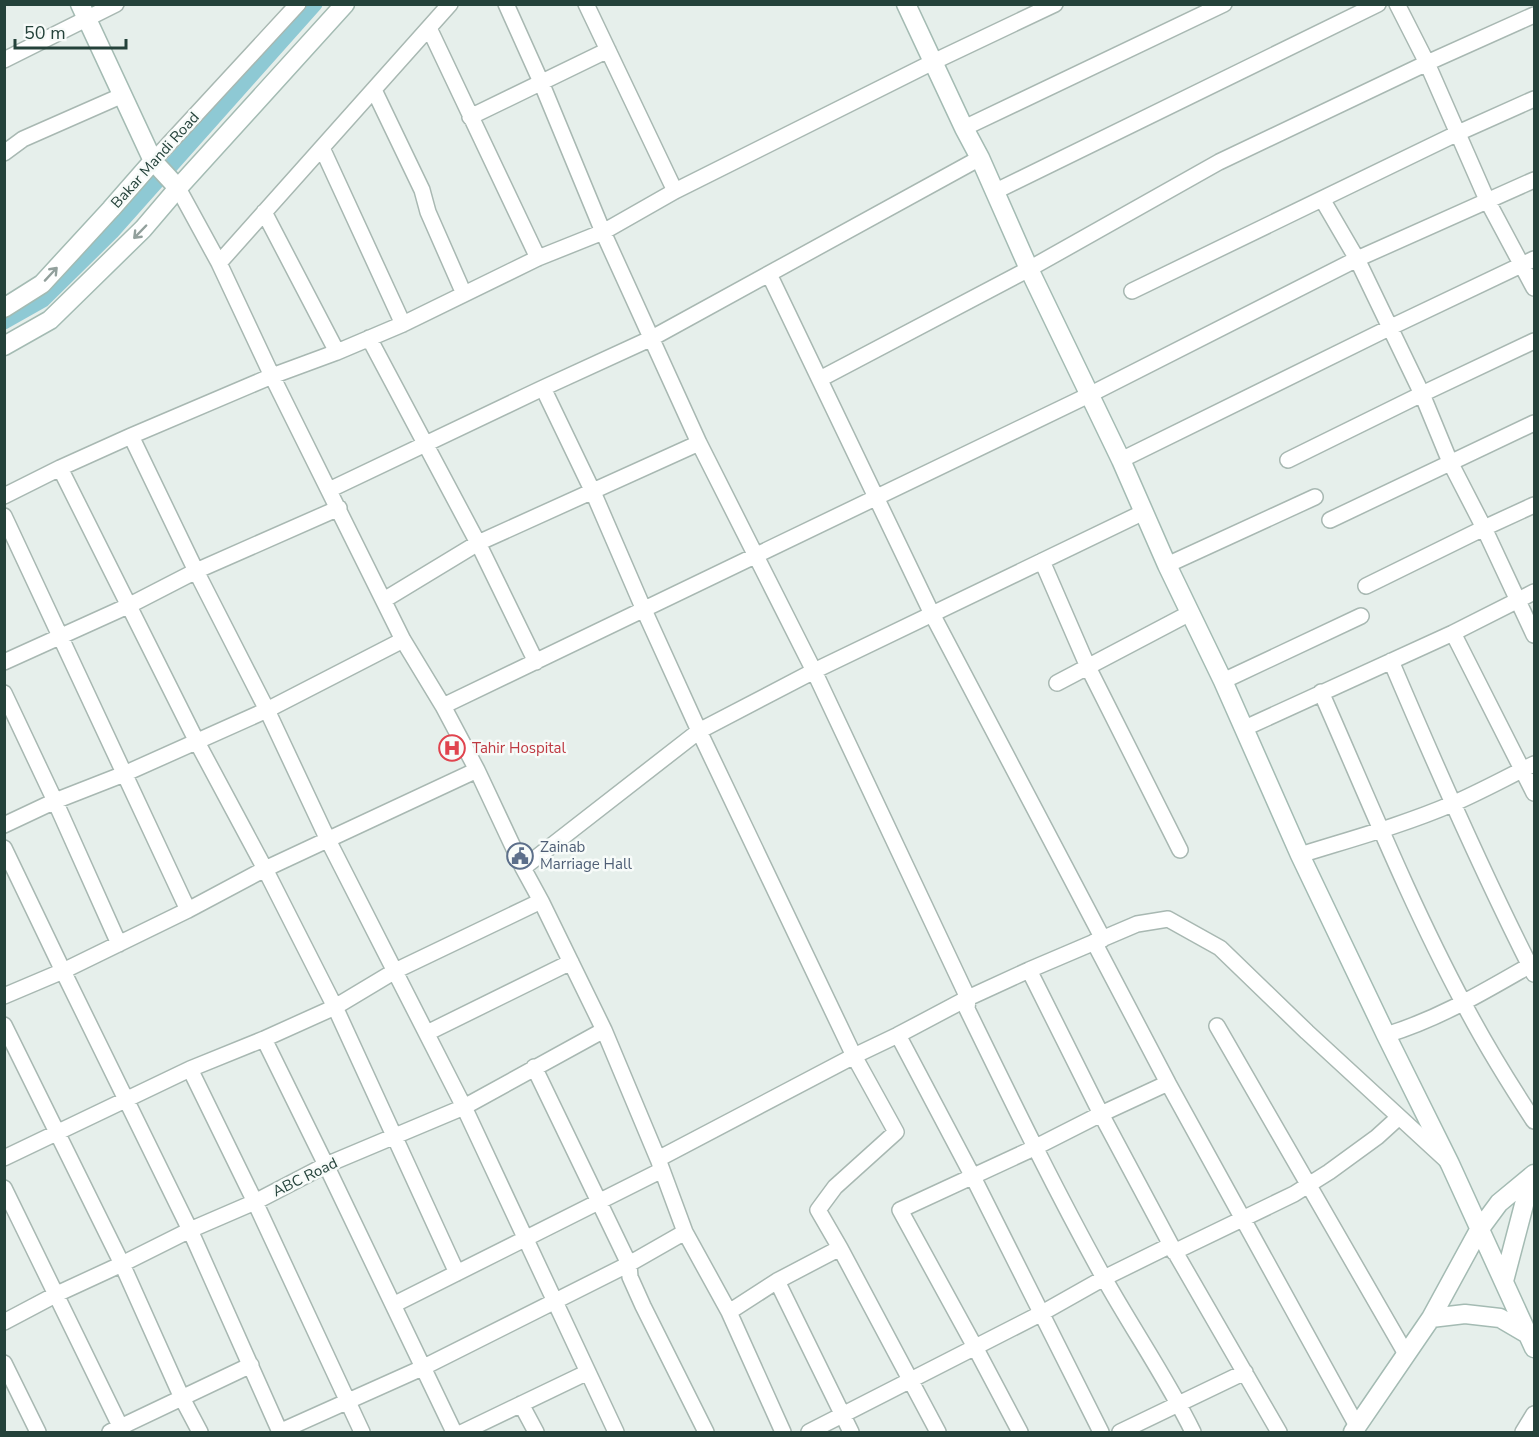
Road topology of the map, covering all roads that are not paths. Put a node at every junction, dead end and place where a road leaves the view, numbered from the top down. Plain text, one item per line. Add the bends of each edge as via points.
1 (116, 4) edge
2 (298, 4) edge
3 (345, 4) edge
4 (450, 4) edge
5 (506, 4) edge
6 (586, 4) edge
7 (906, 4) edge
8 (1055, 4) edge
9 (1224, 4) edge
10 (1378, 4) edge
11 (1397, 4) edge
12 (83, 12) edge
13 (1534, 15) edge
14 (429, 28) junction
15 (608, 50) junction
16 (4, 60) edge
17 (933, 62) junction
18 (1427, 63) junction
19 (541, 82) junction
20 (374, 90) junction
21 (123, 95) junction
22 (1534, 99) edge
23 (470, 117) junction
24 (964, 128) junction
25 (1458, 133) junction
26 (322, 148) junction
27 (4, 153) edge
28 (980, 158) junction
29 (153, 161) junction
30 (1534, 180) edge
31 (178, 188) junction
32 (675, 191) junction
33 (994, 192) junction
34 (1322, 199) junction
35 (1487, 200) junction
36 (264, 212) junction
37 (603, 232) junction
38 (538, 258) junction
39 (1357, 259) junction
40 (1528, 262) edge
41 (219, 263) junction
42 (1029, 269) junction
43 (769, 274) junction
44 (1534, 288) edge
45 (1132, 291) dead end
46 (464, 294) junction
47 (4, 308) edge
48 (403, 324) junction
49 (1389, 328) junction
50 (369, 338) junction
51 (652, 338) junction
52 (1534, 341) edge
53 (4, 346) edge
54 (337, 352) junction
55 (272, 376) junction
56 (820, 379) junction
57 (543, 388) junction
58 (1422, 394) junction
59 (1089, 395) junction
60 (1534, 423) edge
61 (131, 436) junction
62 (699, 443) junction
63 (426, 444) junction
64 (1120, 460) junction
65 (1288, 460) dead end
66 (1450, 462) junction
67 (60, 468) junction
68 (329, 490) junction
69 (592, 492) junction
70 (4, 496) edge
71 (876, 497) junction
72 (1315, 497) dead end
73 (1534, 505) edge
74 (339, 508) junction
75 (1144, 512) junction
76 (4, 516) edge
77 (1330, 520) dead end
78 (1484, 528) junction
79 (478, 543) junction
80 (756, 554) junction
81 (1042, 561) junction
82 (1167, 565) junction
83 (196, 571) junction
84 (1366, 586) dead end
85 (1534, 591) edge
86 (384, 600) junction
87 (1517, 600) junction
88 (130, 605) junction
89 (644, 610) junction
90 (1190, 613) junction
91 (932, 614) junction
92 (1361, 616) dead end
93 (1453, 633) junction
94 (1534, 635) edge
95 (60, 636) junction
96 (403, 640) junction
97 (1391, 661) junction
98 (4, 662) edge
99 (536, 662) junction
100 (1088, 667) junction
101 (814, 670) junction
102 (1223, 681) junction
103 (1058, 683) dead end
104 (1321, 692) junction
105 (4, 693) edge
106 (443, 706) junction
107 (267, 710) junction
108 (1245, 728) junction
109 (699, 731) junction
110 (197, 742) junction
111 (1529, 767) edge
112 (477, 770) junction
113 (124, 774) junction
114 (1534, 793) edge
115 (55, 801) junction
116 (1452, 803) junction
117 (4, 825) edge
118 (1382, 829) junction
119 (328, 840) junction
120 (4, 848) edge
121 (1180, 850) dead end
122 (1300, 855) junction
123 (523, 868) junction
124 (265, 869) junction
125 (541, 901) junction
126 (188, 910) junction
127 (1098, 941) junction
128 (119, 944) junction
129 (571, 962) junction
130 (1533, 967) edge
131 (1029, 969) junction
132 (63, 971) junction
133 (395, 971) junction
134 (4, 996) edge
135 (968, 998) junction
136 (1464, 1004) junction
137 (335, 1007) junction
138 (4, 1025) edge
139 (1217, 1026) dead end
140 (604, 1030) junction
141 (427, 1033) junction
142 (898, 1035) junction
143 (1386, 1035) junction
144 (264, 1039) junction
145 (854, 1056) junction
146 (534, 1067) junction
147 (190, 1069) junction
148 (1168, 1083) junction
149 (126, 1100) junction
150 (464, 1107) junction
151 (1101, 1114) junction
152 (1399, 1117) junction
153 (1534, 1121) edge
154 (57, 1132) junction
155 (395, 1136) junction
156 (1034, 1148) junction
157 (4, 1158) edge
158 (660, 1164) junction
159 (1450, 1164) junction
160 (326, 1165) junction
161 (972, 1175) junction
162 (1533, 1176) edge
163 (1309, 1185) junction
164 (4, 1188) edge
165 (255, 1202) junction
166 (599, 1202) junction
167 (1243, 1219) junction
168 (190, 1230) junction
169 (1479, 1230) junction
170 (685, 1232) junction
171 (526, 1239) junction
172 (840, 1248) junction
173 (1172, 1248) junction
174 (629, 1263) junction
175 (122, 1264) junction
176 (457, 1273) junction
177 (1104, 1278) junction
178 (777, 1281) junction
179 (1504, 1281) junction
180 (57, 1294) junction
181 (555, 1300) junction
182 (393, 1305) junction
183 (729, 1312) junction
184 (1042, 1313) junction
185 (1431, 1318) junction
186 (4, 1322) edge
187 (1532, 1341) edge
188 (975, 1347) junction
189 (1406, 1354) junction
190 (4, 1363) edge
191 (251, 1365) junction
192 (422, 1368) junction
193 (588, 1372) junction
194 (1245, 1372) junction
195 (910, 1380) junction
196 (182, 1398) junction
197 (347, 1402) junction
198 (1179, 1403) junction
199 (521, 1404) junction
200 (1534, 1414) edge
201 (843, 1416) junction
202 (1355, 1429) edge
203 (118, 1431) edge
204 (38, 1432) edge
205 (200, 1432) edge
206 (280, 1432) edge
207 (362, 1432) edge
208 (454, 1432) edge
209 (463, 1432) edge
210 (536, 1432) edge
211 (616, 1432) edge
212 (706, 1432) edge
213 (783, 1432) edge
214 (808, 1432) edge
215 (851, 1432) edge
216 (938, 1432) edge
217 (1020, 1432) edge
218 (1101, 1432) edge
219 (1120, 1432) edge
220 (1193, 1432) edge
221 (1279, 1432) edge
222 (1523, 1432) edge

1 - 12 street
2 - 29 street, Bakar Mandi Road
3 - 31 street
4 - 14 street
5 - 19 street
6 - 15 street
7 - 17 street
8 - 17 street
9 - 24 street
10 - 33 street
11 - 18 street
12 - 16 street
12 - 21 street
13 - 18 street
14 - 20 street
14 - 23 street
15 - 19 street
15 - 32 street
17 - 24 street
17 - 32 street
18 - 25 street
18 - 42 street via 1219,162
19 - 23 street
19 - 37 street
20 - 26 street
20 - 46 street via 422,190
21 - 27 street via 23,139
21 - 29 street
22 - 25 street
23 - 38 street
24 - 28 street
25 - 34 street
25 - 35 street
26 - 36 street
26 - 48 street
28 - 33 street
28 - 43 street
29 - 31 street
47 -> 29 street, Bakar Mandi Road via 42,284
30 - 35 street
31 - 41 street
31 -> 53 street via 143,229 50,320
32 - 37 street
33 - 42 street
34 - 39 street
34 - 45 street
35 - 39 street
35 - 40 street
36 - 41 street
36 - 54 street
37 - 38 street
37 - 51 street
38 - 46 street
39 - 49 street
39 - 59 street
40 - 44 street
40 - 49 street
41 - 55 street
42 - 56 street
42 - 59 street
43 - 51 street
43 - 56 street
46 - 48 street
48 - 50 street
49 - 58 street
49 - 64 street
50 - 54 street
50 - 63 street
51 - 57 street
51 - 62 street
52 - 58 street
54 - 55 street
55 - 61 street
55 - 68 street
56 - 71 street
57 - 63 street
57 - 69 street
58 - 65 street
58 - 66 street
59 - 64 street
59 - 71 street
60 - 66 street
61 - 67 street
61 - 83 street
62 - 69 street
62 - 80 street
63 - 68 street
63 - 79 street
64 - 75 street
66 - 77 street
66 - 78 street
67 - 70 street
67 - 88 street
68 - 74 street
69 - 79 street
69 - 89 street
71 - 80 street
71 - 91 street
72 - 82 street
73 - 78 street
74 - 83 street
74 - 86 street
75 - 81 street
75 - 82 street
76 - 95 street
78 - 84 street
78 - 87 street
79 - 86 street
79 - 99 street
80 - 89 street
80 - 101 street
81 - 91 street
81 - 100 street
82 - 90 street
83 - 88 street
83 - 107 street
85 - 87 street
86 - 96 street
87 - 93 street
87 - 94 street
88 - 95 street
88 - 110 street
89 - 99 street
89 - 109 street
90 - 100 street
90 - 102 street
91 - 101 street
91 - 127 street
92 - 102 street
93 - 97 street
93 - 111 street
95 - 98 street
95 - 113 street
96 - 106 street
96 - 107 street
97 - 104 street
97 - 116 street
99 - 106 street
100 - 103 street
100 - 121 street
101 - 109 street
101 - 135 street
102 - 108 street
104 - 108 street
104 - 118 street
105 - 115 street
106 - 112 street
107 - 110 street
107 - 119 street
108 - 122 street
109 - 123 street
109 - 145 street
110 - 113 street
110 - 124 street
111 - 114 street
111 - 116 street
112 - 119 street
112 - 123 street
113 - 115 street
113 - 126 street
115 - 117 street
115 - 128 street
116 - 118 street
116 - 130 street
118 - 122 street
118 - 136 street
119 - 124 street
119 - 133 street
120 - 132 street
122 - 143 street
123 - 125 street
124 - 126 street
124 - 137 street
125 - 129 street
125 - 133 street
126 - 128 street
127 - 131 street
127 - 148 street
127 - 152 street via 1137,924 1168,919 1220,948
128 - 132 street
129 - 140 street
129 - 141 street
130 - 136 street
131 - 135 street
131 - 151 street
132 - 134 street
132 - 149 street
133 - 137 street
133 - 141 street
135 - 142 street
135 - 156 street via 968,1009
136 - 143 street
136 - 153 street
137 - 144 street
137 - 155 street
138 - 154 street
139 - 163 street
140 - 146 street, ABC Road
140 - 158 street
141 - 150 street
142 - 145 street
142 - 161 street
143 - 159 street
144 - 147 street
144 - 160 street
145 - 158 street
145 - 172 street via 896,1132 835,1187 818,1210
146 - 150 street, ABC Road
146 - 166 street
147 - 149 street
147 - 165 street
148 - 151 street
148 - 167 street
149 - 154 street
149 - 168 street
150 - 155 street, ABC Road
150 - 171 street
151 - 156 street
151 - 173 street
152 - 159 street
152 - 163 street
154 - 157 street
154 - 175 street
155 - 160 street, ABC Road
155 - 176 street
156 - 161 street
156 - 177 street
158 - 166 street
158 - 170 street
159 - 169 street
160 - 165 street, ABC Road
160 - 182 street
161 - 184 street
161 - 188 street via 900,1210
162 - 169 street via 1499,1203
162 - 179 street
163 - 167 street
163 - 189 street
164 - 180 street
165 - 168 street, ABC Road
165 - 197 street
166 - 171 street
166 - 174 street
167 - 173 street
167 - 202 street
168 - 175 street, ABC Road
168 - 191 street
169 - 179 street
169 - 185 street
170 - 174 street
170 - 183 street
171 - 176 street
171 - 181 street
172 - 178 street
172 - 195 street
173 - 177 street
173 - 194 street
174 - 181 street
174 - 212 street via 630,1277 643,1306
175 - 180 street, ABC Road
175 - 196 street
176 - 182 street
177 - 184 street
177 - 198 street
178 - 183 street
178 - 201 street
179 - 187 street
180 - 186 street, ABC Road
180 - 203 street
181 - 192 street
181 - 193 street
182 - 192 street
183 - 213 street
184 - 188 street
184 - 218 street
185 - 187 street via 1465,1314 1500,1318
185 - 189 street
188 - 195 street
188 - 217 street
189 - 202 street
190 - 204 street
191 - 196 street
191 - 206 street
192 - 197 street
192 - 208 street
193 - 199 street
193 - 211 street
194 - 198 street
194 - 221 street
195 - 201 street
195 - 216 street
196 - 203 street
196 - 205 street
197 - 206 street
197 - 207 street
198 - 219 street
198 - 220 street
199 - 209 street
199 - 210 street
200 - 222 street
201 - 214 street
201 - 215 street

